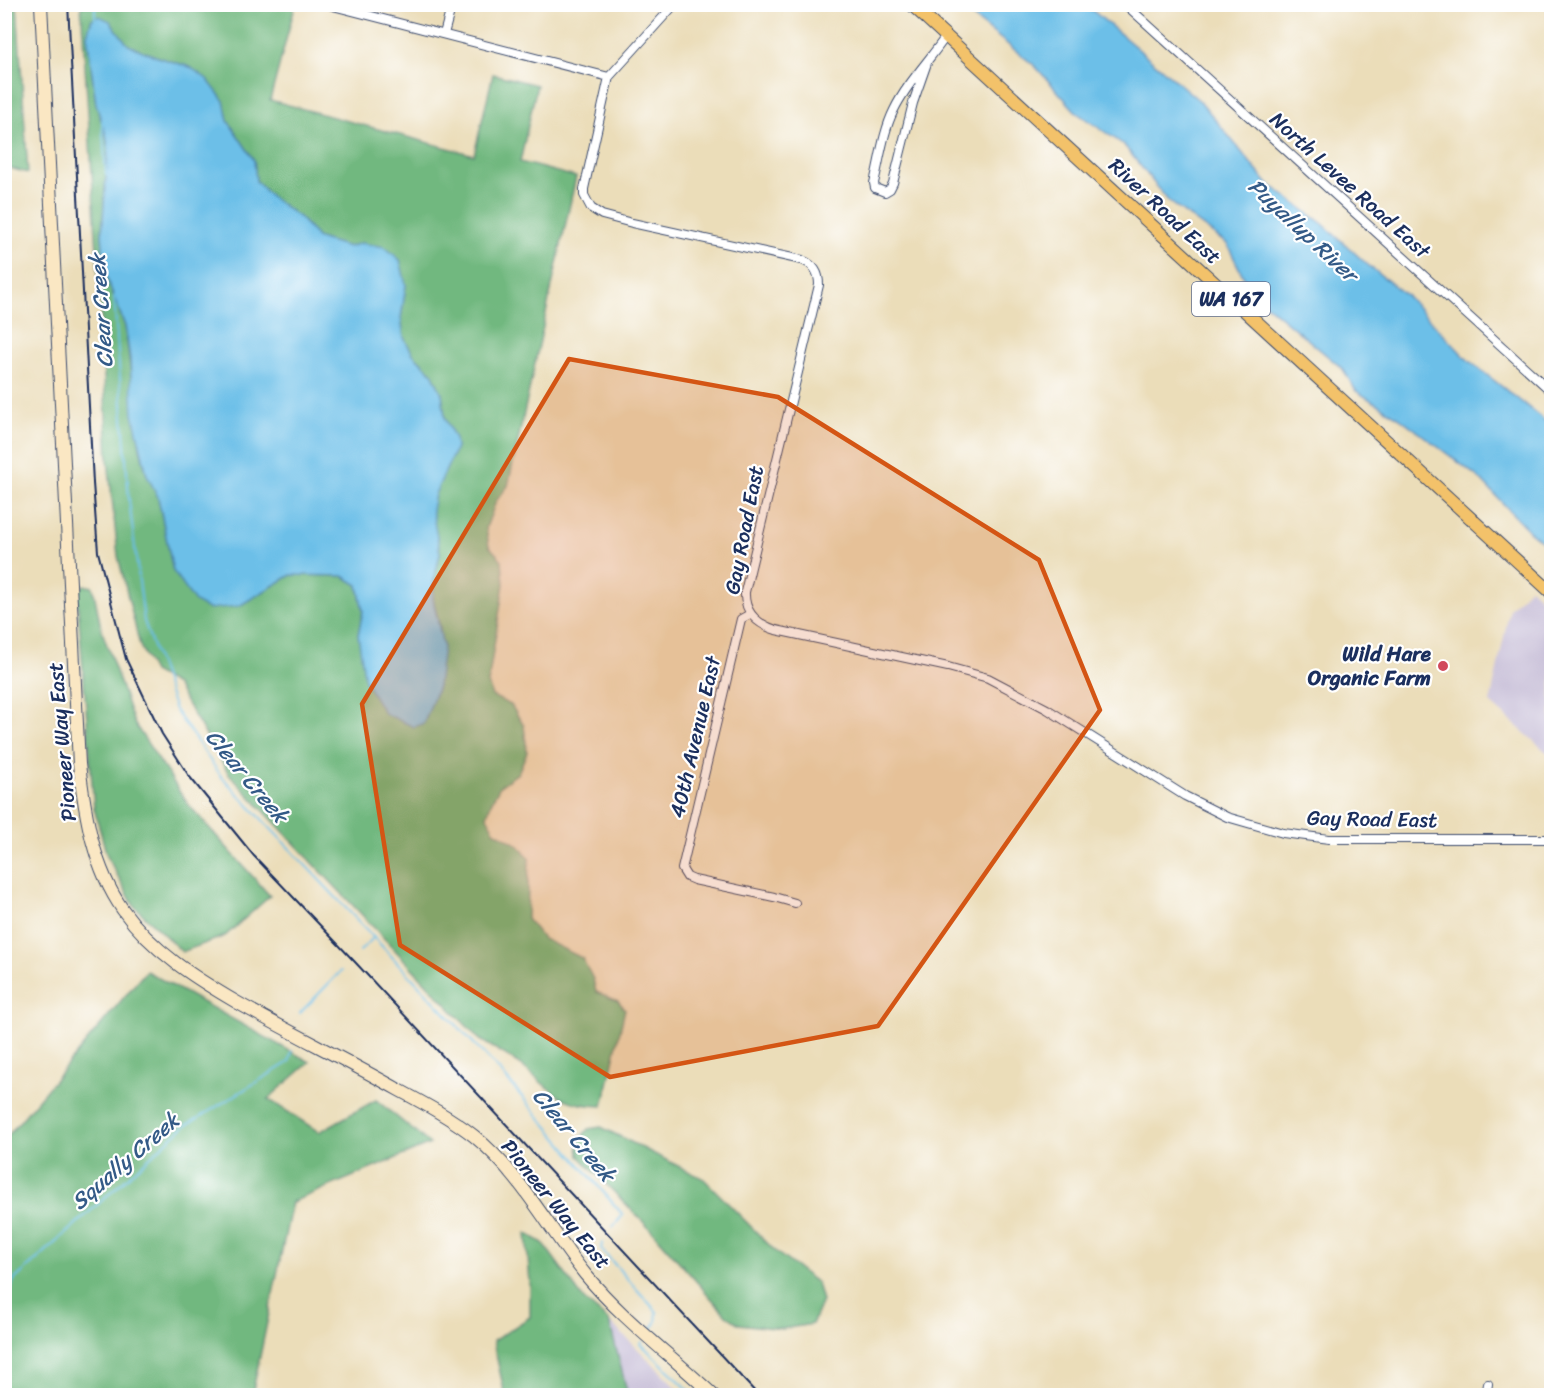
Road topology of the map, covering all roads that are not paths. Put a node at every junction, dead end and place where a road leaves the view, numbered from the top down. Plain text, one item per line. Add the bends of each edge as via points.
1 (41, 4) edge
2 (326, 4) edge
3 (452, 4) edge
4 (675, 4) edge
5 (911, 4) edge
6 (1125, 4) edge
7 (444, 34) junction
8 (946, 36) junction
9 (927, 63) junction
10 (609, 77) junction
11 (1551, 392) edge
12 (1551, 593) edge
13 (750, 614) junction
14 (1551, 839) edge
15 (795, 903) dead end
16 (1488, 1384) dead end
17 (714, 1395) edge
18 (1486, 1395) edge

1 - 17 main road, Pioneer Way East via 79,764 90,832 111,888 123,909 169,959 261,1016 439,1111 473,1135 506,1167 613,1306
2 - 7 street via 369,11
3 - 7 street
4 - 10 street
5 - 8 main road, River Road East / WA 167
6 - 11 street, North Levee Road East
7 - 10 street
8 - 9 street
8 - 12 main road, River Road East / WA 167
9 - 9 street via 892,112 874,183 879,191 885,192 893,183
10 - 13 street, Gay Road East via 584,189 591,208 632,223 802,260 817,270 814,305 745,592
13 - 14 street, Gay Road East via 776,630 988,678 1047,709 1185,796 1255,826 1329,839
13 - 15 street, 40th Avenue East via 741,619 682,869 694,880
16 - 18 street

